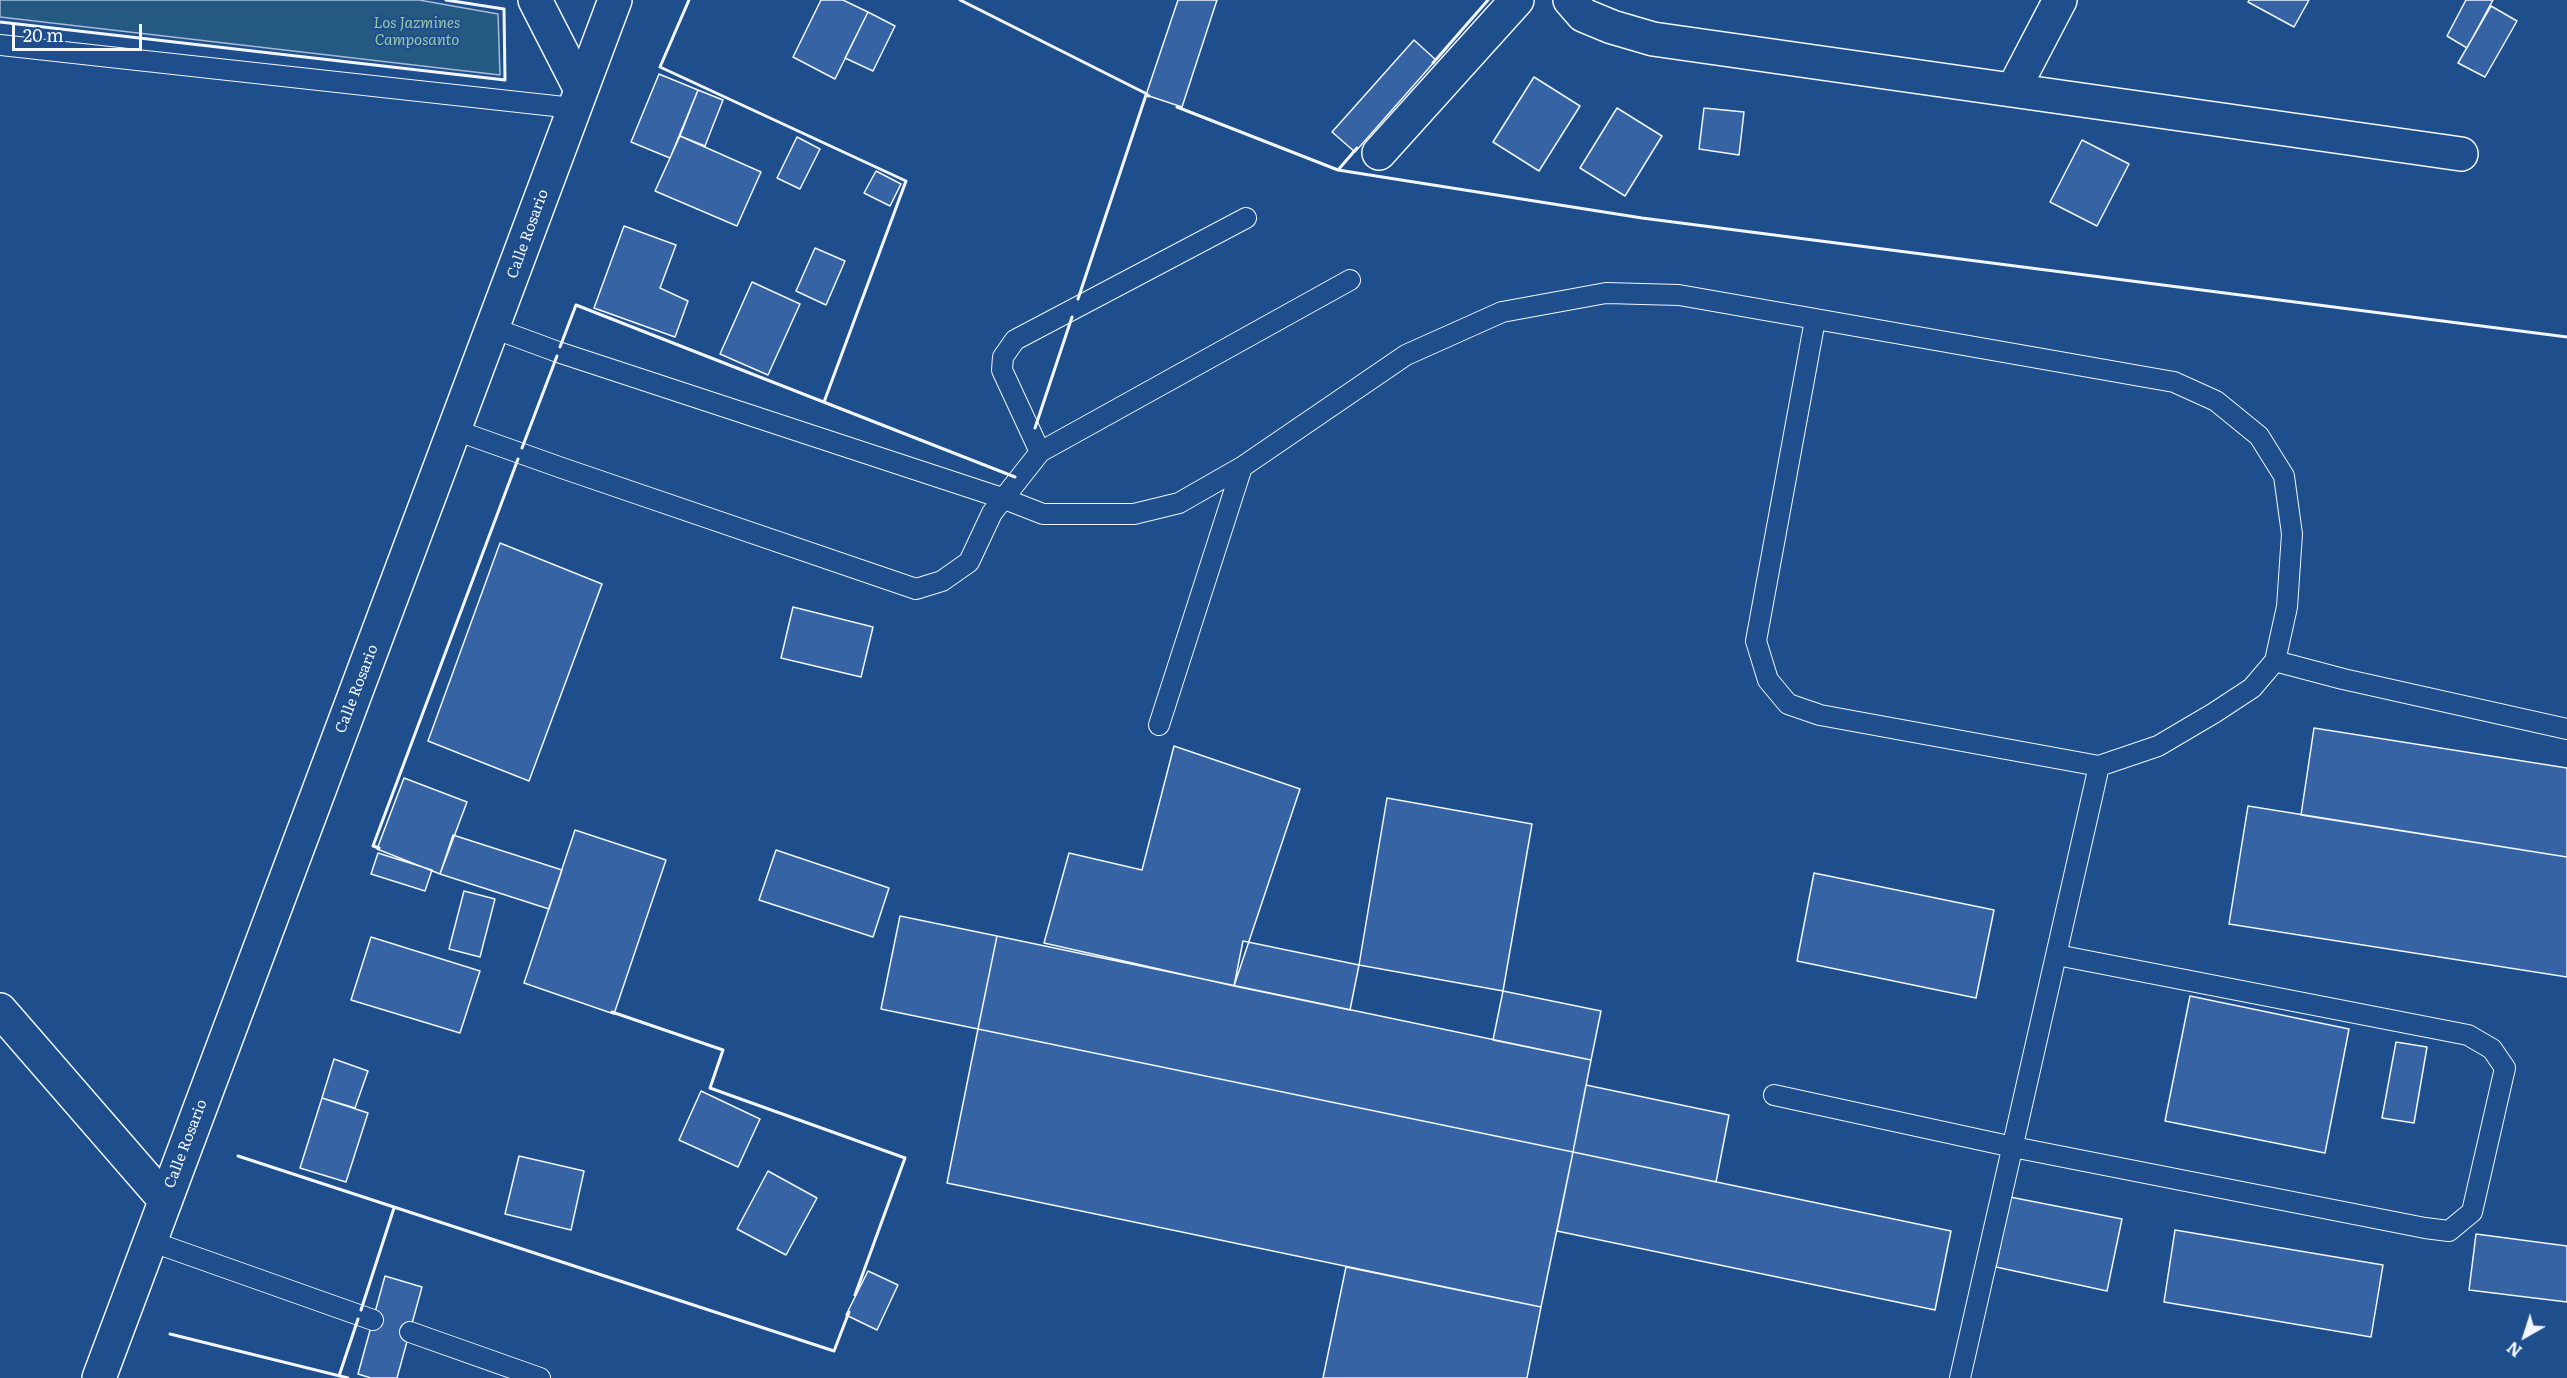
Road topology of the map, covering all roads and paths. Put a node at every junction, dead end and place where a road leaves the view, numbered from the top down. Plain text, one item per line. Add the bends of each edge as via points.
1 (535, 0) edge
2 (615, 0) edge
3 (1517, 0) edge
4 (1570, 0) edge
5 (2060, 0) edge
6 (0, 45) edge
7 (2013, 90) junction
8 (576, 98) junction
9 (1379, 153) dead end
10 (2461, 154) dead end
11 (1246, 218) dead end
12 (1350, 280) dead end
13 (1815, 320) junction
14 (493, 327) junction
15 (455, 429) junction
16 (1040, 452) junction
17 (1242, 467) junction
18 (1002, 498) junction
19 (2275, 661) junction
20 (1159, 725) dead end
21 (2567, 729) edge
22 (2099, 766) junction
23 (2057, 955) junction
24 (0, 1010) edge
25 (1774, 1095) dead end
26 (2013, 1147) junction
27 (165, 1200) junction
28 (150, 1241) junction
29 (373, 1320) dead end
30 (410, 1332) dead end
31 (99, 1378) edge
32 (540, 1378) edge
33 (1960, 1378) edge

1 - 8 street
2 - 8 street, Calle Rosario
3 - 9 street
4 - 7 street via 1583,15 1653,39
5 - 7 street
6 - 8 lane
7 - 10 street
8 - 14 street, Calle Rosario
11 - 16 lane via 1014,340 1003,357 1002,369
12 - 16 lane
13 - 17 lane via 1668,294 1606,293 1502,312 1406,355
13 - 19 lane via 2174,382 2216,401 2259,436 2284,476 2292,534 2287,607
13 - 22 lane via 1756,641 1768,680 1788,704 1820,715
14 - 15 street, Calle Rosario
14 - 18 lane
15 - 18 lane via 916,589 942,580 969,562
15 - 27 street, Calle Rosario
16 - 18 lane
17 - 18 lane via 1179,503 1134,514 1043,514
17 - 20 lane
19 - 21 lane
19 - 22 lane via 2252,688 2214,713 2158,746
22 - 23 lane
23 - 26 lane
23 - 26 lane via 2468,1035 2492,1049 2505,1068 2503,1079 2472,1212 2448,1231
24 - 27 street
25 - 26 lane
26 - 33 lane
27 - 28 street, Calle Rosario
28 - 29 lane
28 - 31 street, Calle Rosario
30 - 32 lane

